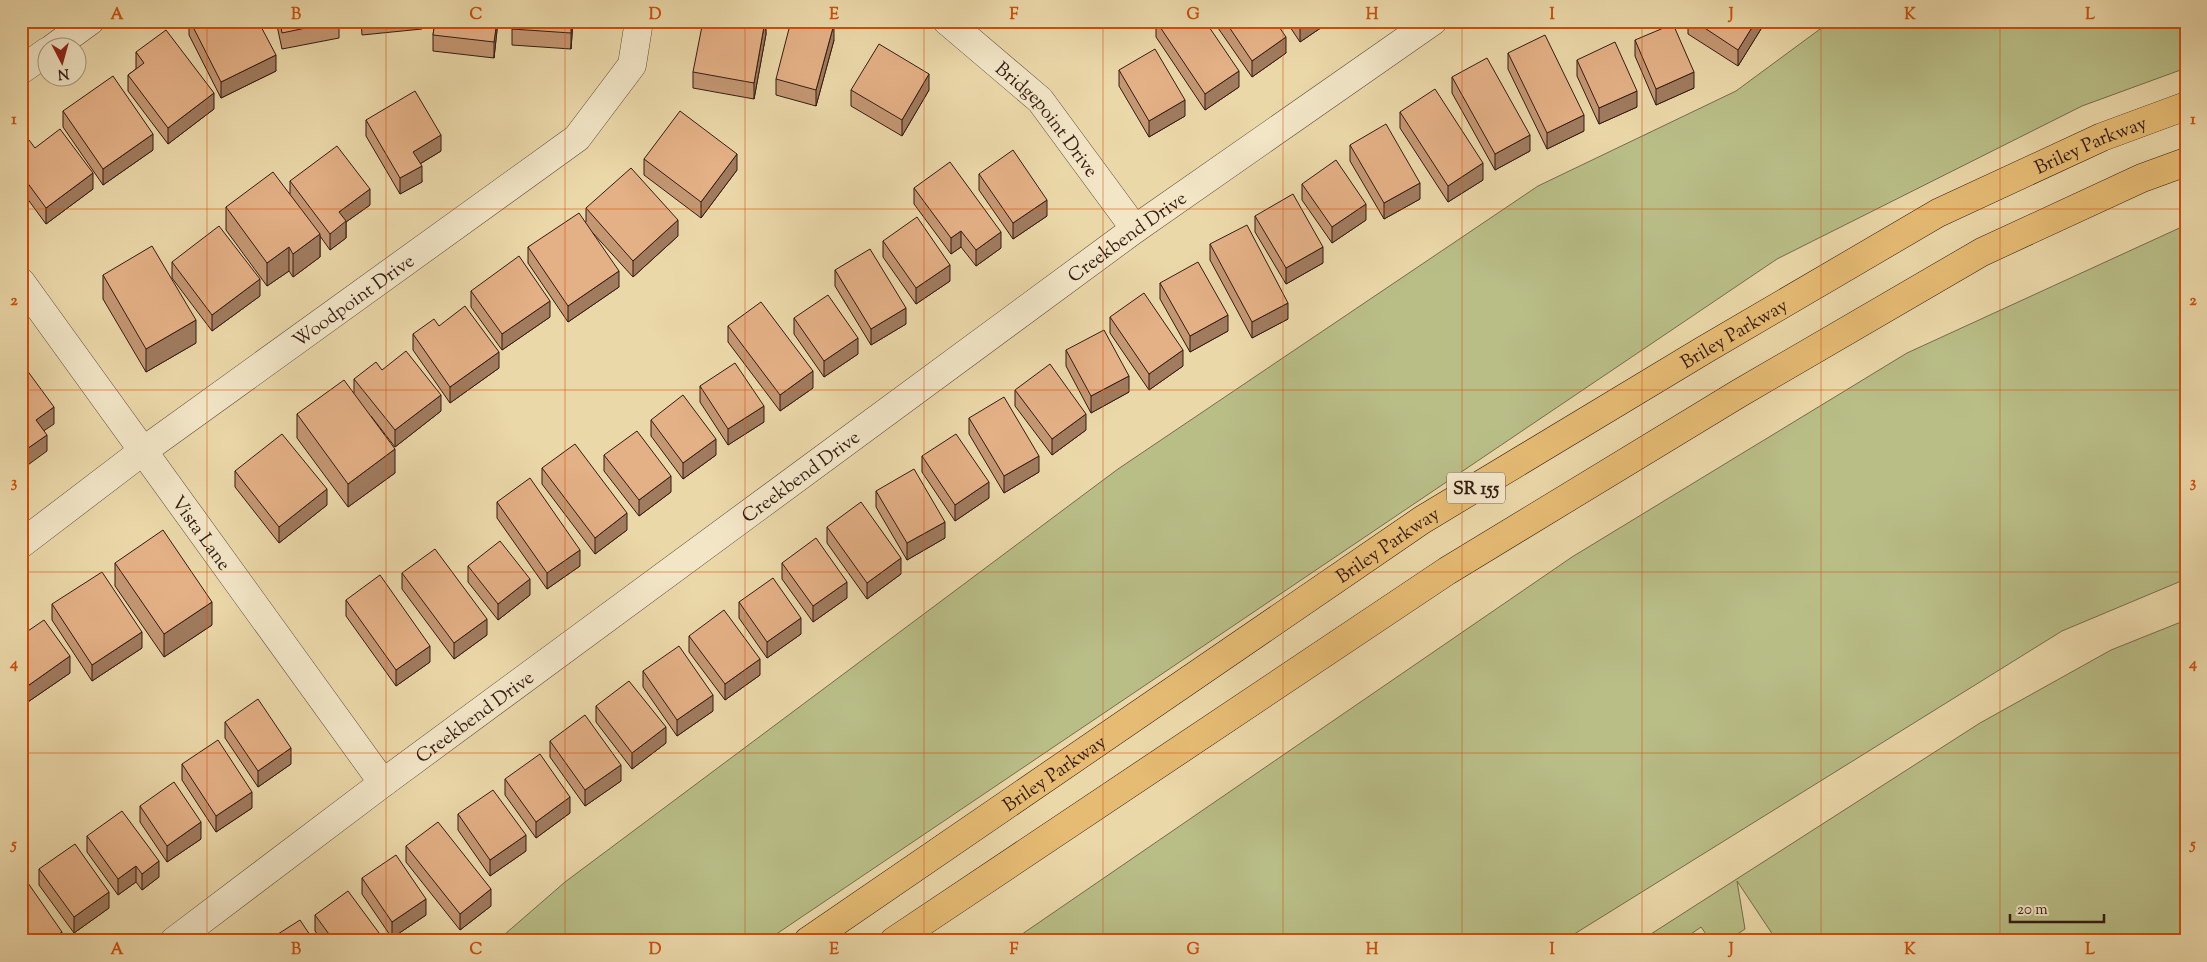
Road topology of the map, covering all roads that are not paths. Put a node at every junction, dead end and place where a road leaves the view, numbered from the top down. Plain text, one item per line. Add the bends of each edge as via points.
1 (90, 21) edge
2 (638, 21) edge
3 (947, 21) edge
4 (1433, 21) edge
5 (67, 38) edge
6 (38, 58) edge
7 (21, 70) edge
8 (2186, 106) edge
9 (2186, 162) edge
10 (1136, 228) junction
11 (21, 282) edge
12 (143, 451) junction
13 (21, 544) edge
14 (383, 783) junction
15 (174, 941) edge
16 (808, 941) edge
17 (894, 941) edge

1 - 5 street
2 - 12 street, Woodpoint Drive via 632,65 577,138
3 - 10 street, Bridgepoint Drive via 1040,100
4 - 10 street, Creekbend Drive
6 - 7 street
8 - 16 highway, Briley Parkway / SR 155 via 2102,137 1938,213 1422,520
9 - 17 highway, SR 155 via 2142,178 1982,252 1729,399 1447,571
10 - 14 street, Creekbend Drive
11 - 12 street, Vista Lane
12 - 13 street, Woodpoint Drive
12 - 14 street, Vista Lane
14 - 15 street, Creekbend Drive

